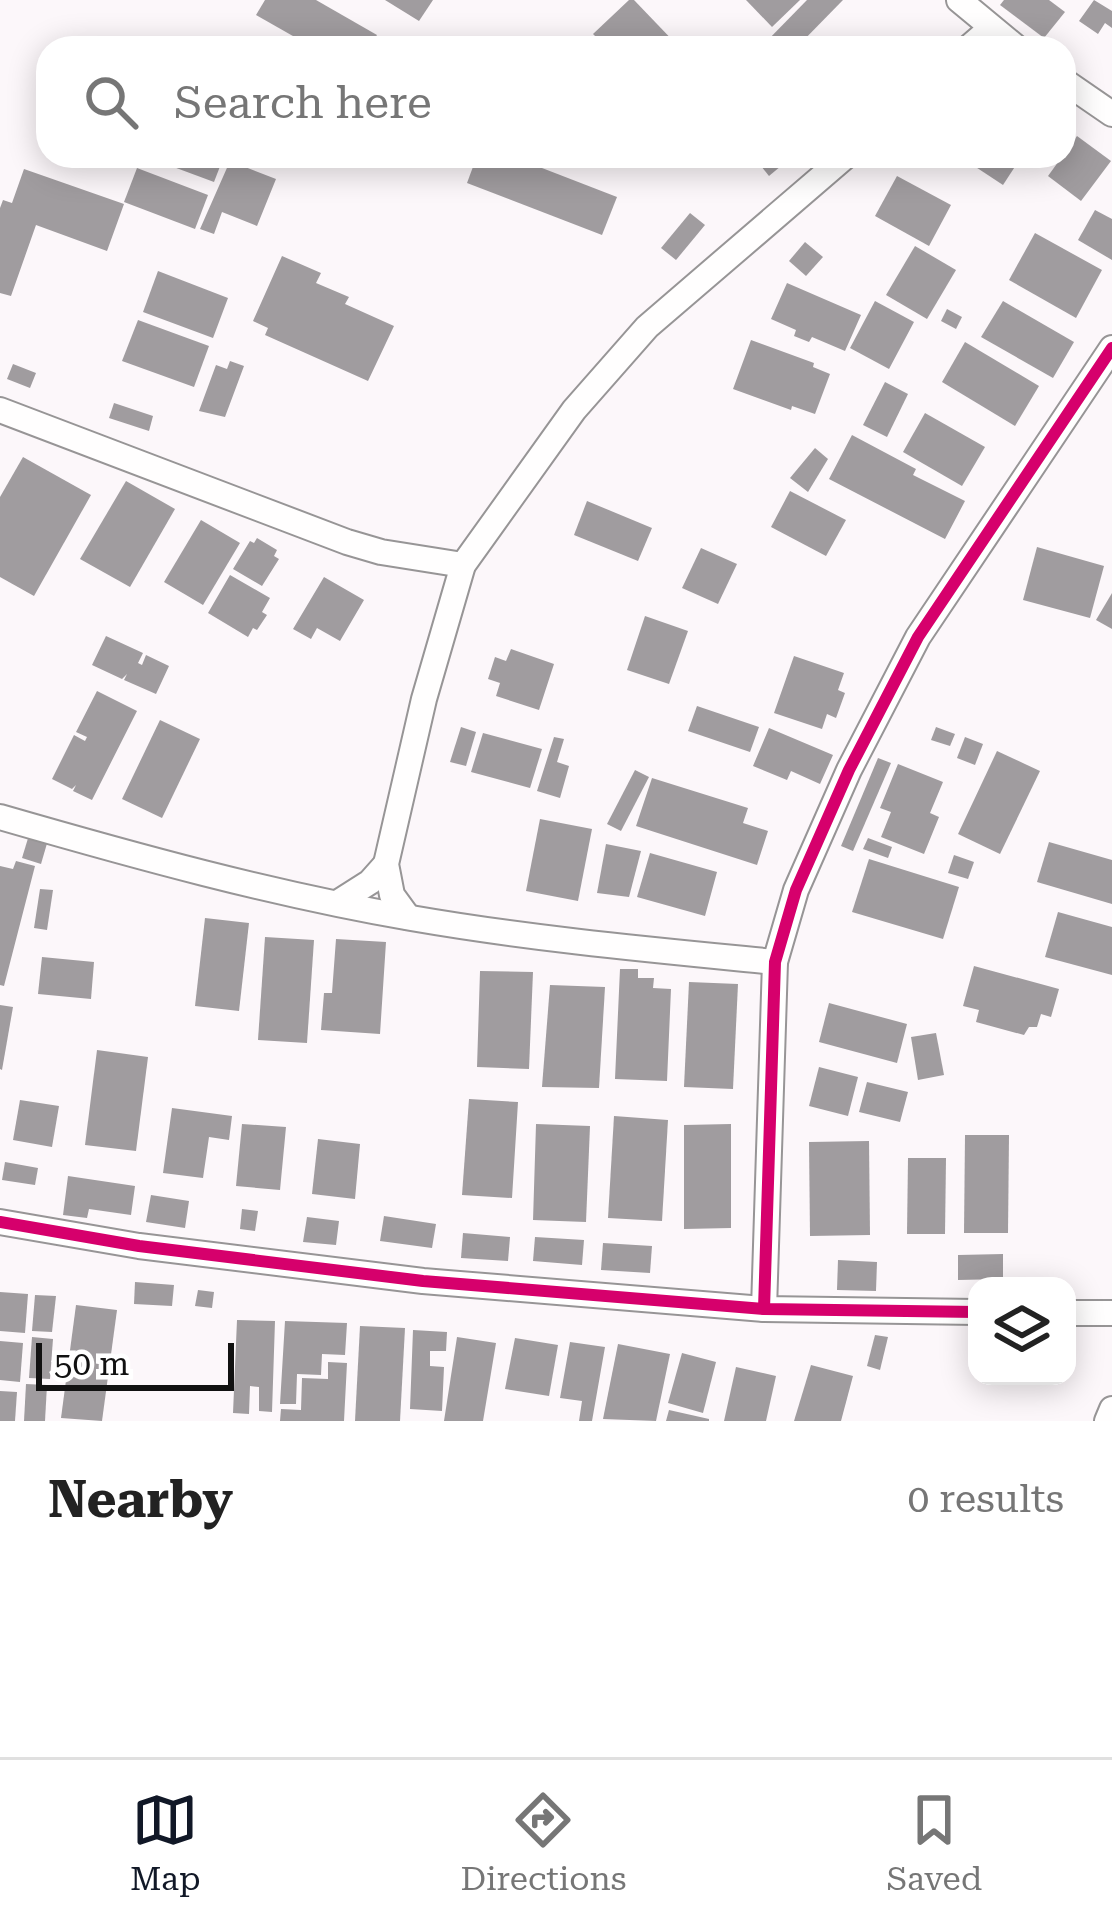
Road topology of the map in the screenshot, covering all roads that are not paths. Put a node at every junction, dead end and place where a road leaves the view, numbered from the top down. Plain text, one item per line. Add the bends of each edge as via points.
1 (959, 0) edge
2 (990, 29) junction
3 (982, 36) edge
4 (1000, 36) edge
5 (1076, 89) edge
6 (1112, 114) edge
7 (831, 168) edge
8 (1112, 348) edge
9 (0, 410) edge
10 (463, 565) junction
11 (0, 817) edge
12 (386, 864) junction
13 (337, 902) junction
14 (408, 917) junction
15 (776, 962) junction
16 (0, 1222) edge
17 (764, 1309) junction
18 (968, 1312) edge
19 (1076, 1312) edge
20 (1112, 1313) edge
21 (1112, 1408) edge
22 (1107, 1421) edge

1 - 2 street
2 - 3 street
2 - 4 street
5 - 6 street
7 - 10 street via 646,327 574,410
8 - 15 street via 918,637 796,890
9 - 10 street via 347,542
10 - 12 street
11 - 13 street
12 - 13 street
12 - 14 street via 392,895
13 - 14 street
14 - 15 street
15 - 17 street
16 - 17 street via 399,1278
17 - 18 street
19 - 20 street
21 - 22 street

